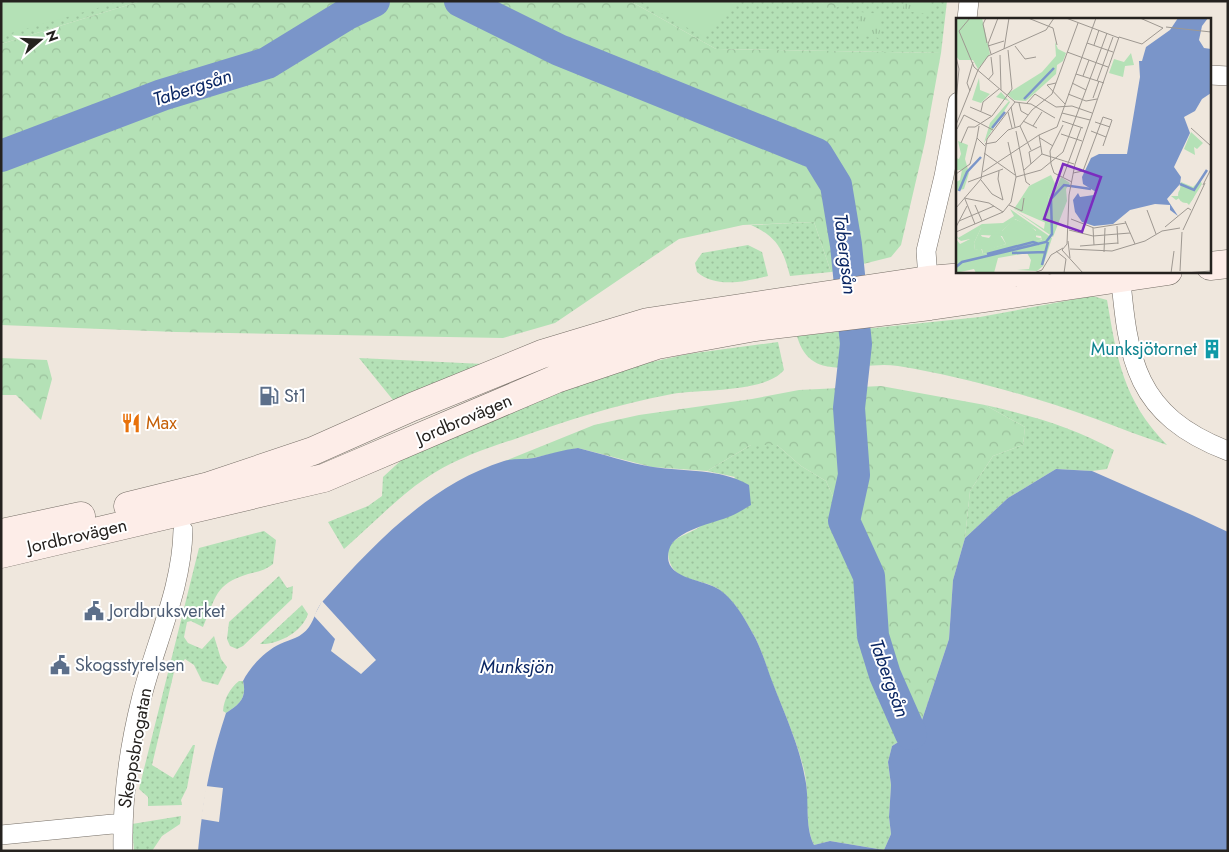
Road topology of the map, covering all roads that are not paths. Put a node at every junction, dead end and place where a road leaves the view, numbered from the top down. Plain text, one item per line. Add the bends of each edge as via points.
1 (969, 1) edge
2 (967, 18) edge
3 (1212, 75) edge
4 (1228, 76) edge
5 (956, 113) edge
6 (1228, 254) edge
7 (1212, 255) edge
8 (1228, 264) edge
9 (1212, 266) edge
10 (1030, 272) edge
11 (1156, 272) edge
12 (1120, 275) edge
13 (929, 293) junction
14 (821, 307) junction
15 (1228, 451) edge
16 (324, 478) junction
17 (183, 530) junction
18 (1, 533) edge
19 (1, 554) edge
20 (1, 570) edge
21 (123, 823) junction
22 (1, 835) edge
23 (123, 851) edge

1 - 2 street
3 - 4 street
5 - 13 street via 926,251
6 - 7 main road
8 - 9 main road
10 - 13 main road
11 - 12 main road
12 - 13 main road
12 - 15 street via 1132,357 1146,390 1183,430
13 - 14 main road, Jordbrovägen
14 - 16 main road, Jordbrovägen via 755,326 657,345 556,380
14 - 18 main road, Jordbrovägen via 648,322 542,354 313,452 241,476
16 - 17 main road via 273,502
16 - 19 main road, Jordbrovägen
17 - 20 main road
17 - 21 street, Skeppsbrogatan via 171,603 141,700
21 - 22 street
21 - 23 street, Skeppsbrogatan

